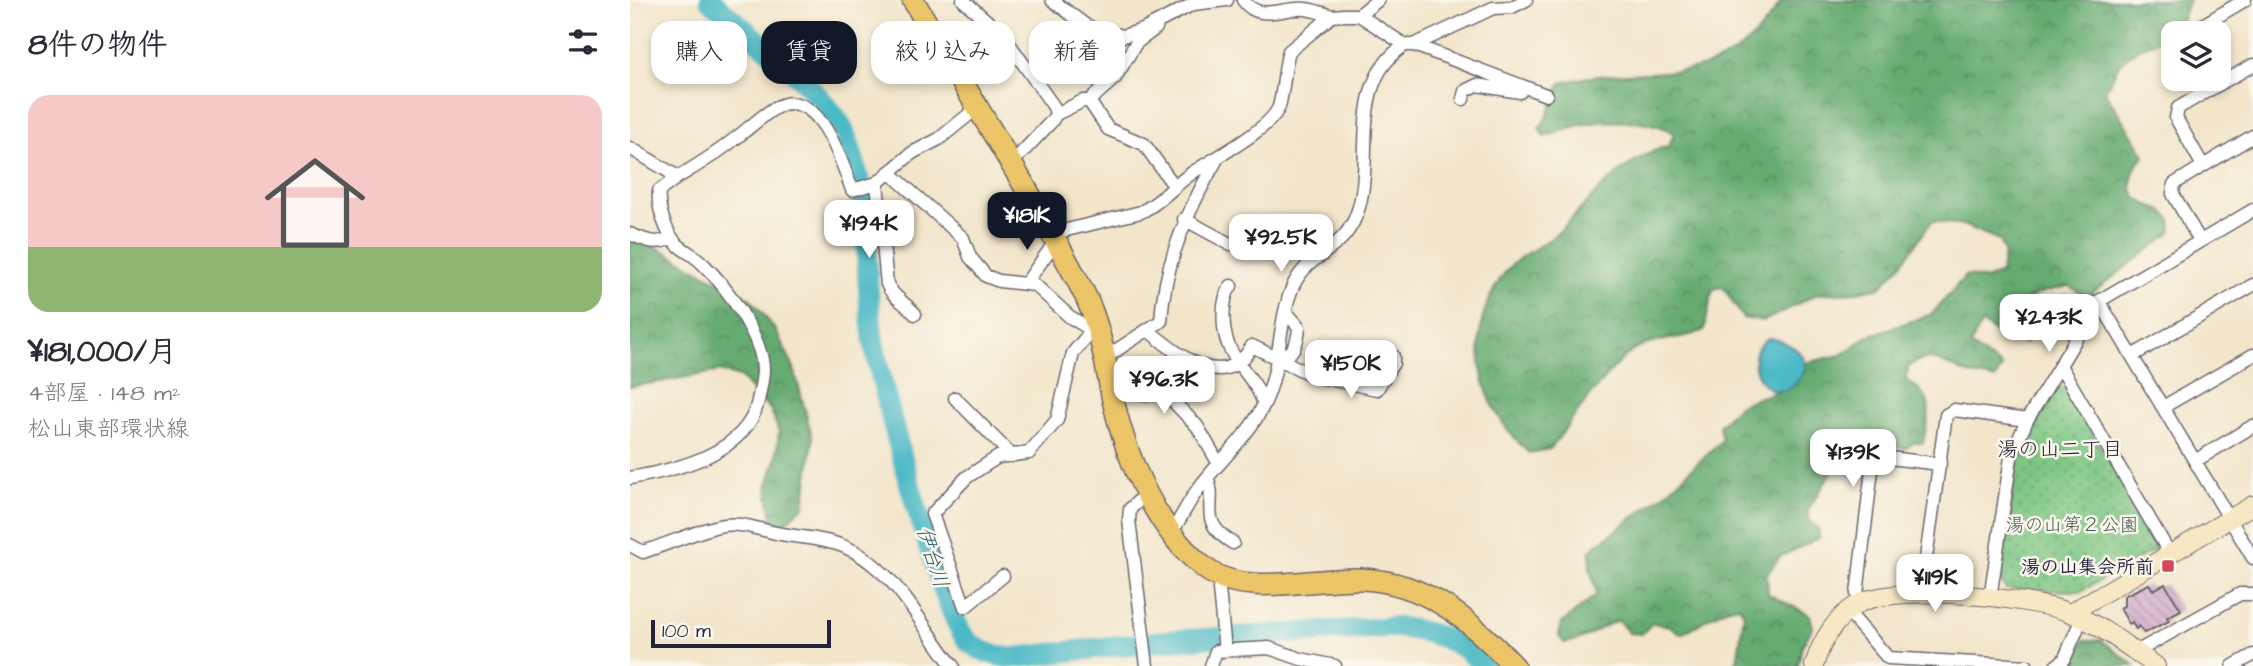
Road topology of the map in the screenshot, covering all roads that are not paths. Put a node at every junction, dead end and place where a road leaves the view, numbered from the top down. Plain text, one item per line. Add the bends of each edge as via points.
1 (913, 0) edge
2 (963, 0) edge
3 (1052, 0) edge
4 (1227, 0) edge
5 (1243, 0) edge
6 (1378, 0) edge
7 (1526, 0) edge
8 (2245, 0) edge
9 (1192, 2) edge
10 (1294, 5) edge
11 (1359, 15) junction
12 (1332, 16) junction
13 (2210, 21) edge
14 (1158, 22) junction
15 (1409, 45) junction
16 (2253, 65) edge
17 (2200, 91) edge
18 (2202, 94) junction
19 (1463, 99) dead end
20 (1089, 101) junction
21 (977, 108) junction
22 (1056, 114) junction
23 (2253, 136) edge
24 (630, 148) edge
25 (1217, 159) junction
26 (1010, 165) junction
27 (2203, 166) junction
28 (889, 172) junction
29 (678, 177) junction
30 (874, 184) junction
31 (1175, 187) junction
32 (2253, 210) edge
33 (1184, 219) junction
34 (1303, 233) dead end
35 (630, 234) edge
36 (671, 238) junction
37 (1052, 238) junction
38 (2200, 241) junction
39 (1230, 244) dead end
40 (1321, 256) junction
41 (1027, 282) junction
42 (2253, 285) edge
43 (1231, 286) dead end
44 (2099, 301) junction
45 (915, 314) dead end
46 (1095, 329) junction
47 (1149, 331) junction
48 (2253, 355) edge
49 (1393, 356) dead end
50 (2132, 356) junction
51 (1106, 357) junction
52 (1277, 357) junction
53 (1241, 363) junction
54 (2061, 368) junction
55 (1109, 381) junction
56 (955, 398) dead end
57 (1264, 404) junction
58 (2163, 407) junction
59 (2027, 420) junction
60 (2253, 426) edge
61 (1012, 456) junction
62 (2195, 461) junction
63 (1219, 464) junction
64 (1940, 464) junction
65 (630, 478) edge
66 (1207, 478) junction
67 (1148, 492) junction
68 (2253, 505) edge
69 (2229, 519) junction
70 (1171, 533) junction
71 (1233, 544) dead end
72 (630, 545) edge
73 (2170, 554) junction
74 (2253, 558) edge
75 (1003, 576) dead end
76 (1221, 577) junction
77 (1921, 594) junction
78 (2253, 594) edge
79 (1990, 598) junction
80 (1855, 607) junction
81 (2076, 615) junction
82 (1225, 649) junction
83 (2136, 652) junction
84 (2253, 655) edge
85 (953, 666) edge
86 (1147, 666) edge
87 (1211, 666) edge
88 (1335, 666) edge
89 (1514, 666) edge
90 (1814, 666) edge
91 (2027, 666) edge
92 (2056, 666) edge
93 (2156, 666) edge
94 (2233, 666) edge

1 - 21 main road
2 - 22 street via 1022,58
3 - 14 street via 1088,27 1112,35 1132,35
4 - 9 street
5 - 10 street via 1253,11 1268,14
6 - 11 street
7 - 15 street via 1512,7 1493,8
8 - 13 street
9 - 14 street
10 - 12 street
11 - 12 street
11 - 15 street
12 - 25 street via 1289,51 1278,108
14 - 20 street via 1136,43 1115,78
15 - 19 street via 1542,94 1477,85 1465,91
15 - 40 street via 1386,61 1375,79 1359,208 1346,235
16 - 18 street
17 - 18 street
18 - 27 street via 2178,108 2176,118
20 - 22 street
20 - 31 street via 1108,129 1144,144
21 - 26 main road
21 - 28 street
22 - 26 street
23 - 27 street
24 - 29 street
25 - 31 street
25 - 33 street
26 - 37 main road
27 - 38 street via 2174,184 2173,194
28 - 30 street
28 - 41 street via 963,238 970,257 986,276
29 - 30 street via 775,108 789,103 810,110 835,141 852,190
29 - 36 street via 659,191
30 - 45 street via 887,284
31 - 37 street via 1141,212
32 - 38 street
33 - 39 street
33 - 47 street via 1163,287 1161,321
34 - 40 street via 1304,246
35 - 36 street via 653,243
36 - 65 street via 703,263 738,306 760,352 761,383 751,423 740,437 677,468
37 - 41 street
37 - 46 main road via 1084,294
38 - 44 street
40 - 52 street via 1300,274
41 - 46 street via 1070,317
42 - 50 street
43 - 53 street via 1224,300 1227,338
44 - 50 street
44 - 54 street
46 - 51 main road
46 - 61 street via 1073,353 1057,420 1029,453
47 - 51 street
47 - 53 street via 1176,353 1214,369 1232,369
48 - 58 street
49 - 52 street via 1377,389 1314,376
50 - 58 street
51 - 55 main road
52 - 53 street via 1252,346
52 - 57 street
53 - 57 street via 1258,385
54 - 59 street
54 - 73 street
55 - 63 street via 1142,394 1166,394 1196,426
55 - 67 main road via 1124,441
56 - 61 street
57 - 63 street
58 - 62 street
59 - 64 street via 1954,410 1947,415
59 - 79 street via 2011,457
60 - 62 street
61 - 75 street via 998,457 967,477 932,514 965,607
62 - 69 street
63 - 66 street
64 - 77 street
64 - 80 street via 1881,457 1873,461
66 - 70 street
66 - 71 street via 1212,522
67 - 70 main road
67 - 86 street via 1130,509 1129,520
68 - 69 street
69 - 73 street
69 - 74 street
70 - 76 main road via 1193,559
72 - 85 street via 643,552 720,525 752,526 836,542 886,576
73 - 81 street
76 - 82 street
76 - 89 main road via 1255,583 1363,579 1405,587 1458,612
77 - 79 street
77 - 80 street via 1894,595
78 - 83 street via 2240,594
79 - 81 street via 2036,603
80 - 90 street via 1826,635
80 - 91 street via 1888,658
81 - 83 street
81 - 92 street via 2064,660
82 - 87 street via 1216,651
82 - 88 street via 1269,648
83 - 93 street
84 - 94 street

